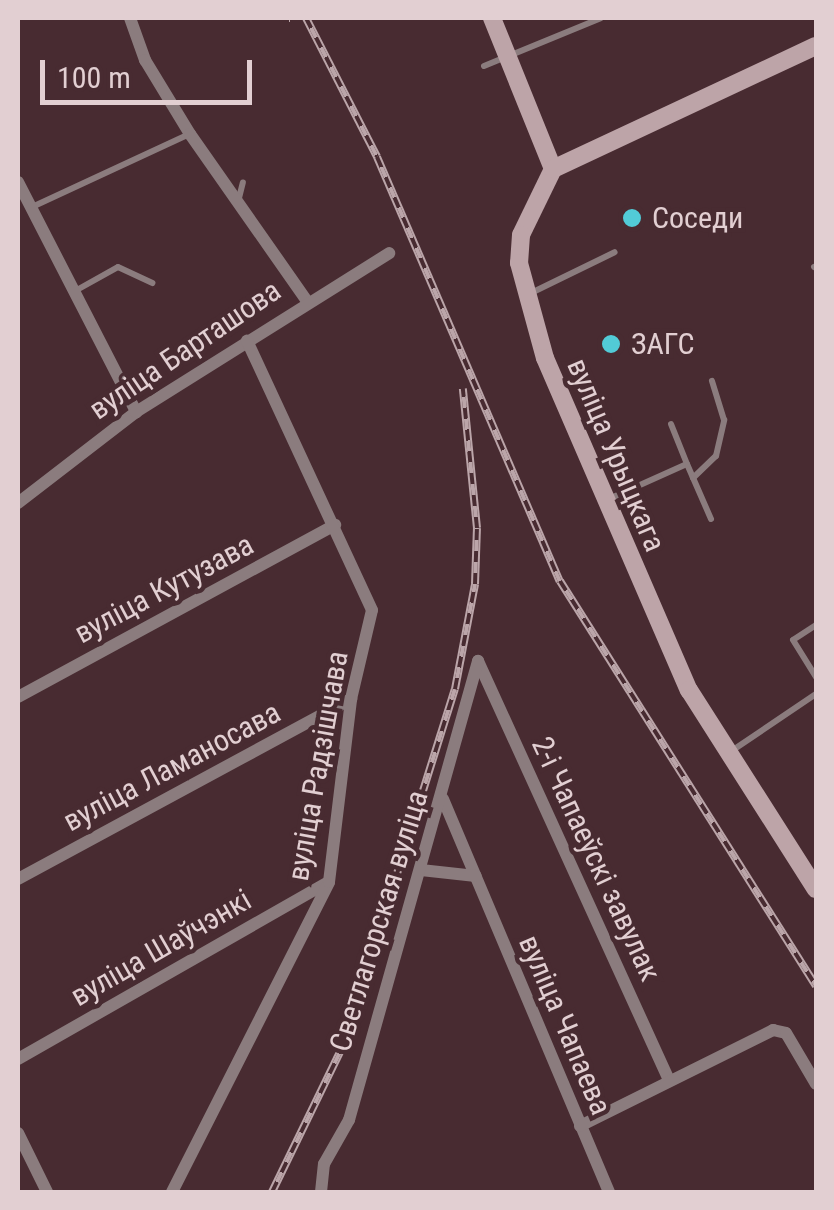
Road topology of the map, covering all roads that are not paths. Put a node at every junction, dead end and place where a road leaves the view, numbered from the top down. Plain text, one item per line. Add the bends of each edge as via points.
1 (130, 18) edge
2 (492, 18) edge
3 (601, 18) edge
4 (816, 46) edge
5 (507, 56) junction
6 (484, 66) dead end
7 (190, 134) junction
8 (553, 169) junction
9 (18, 182) edge
10 (243, 182) dead end
11 (237, 204) junction
12 (30, 208) junction
13 (615, 252) dead end
14 (390, 254) dead end
15 (152, 283) dead end
16 (74, 292) junction
17 (524, 295) junction
18 (307, 301) junction
19 (248, 340) junction
20 (712, 382) dead end
21 (136, 412) junction
22 (671, 424) dead end
23 (688, 464) junction
24 (693, 478) junction
25 (605, 501) junction
26 (18, 503) edge
27 (711, 519) dead end
28 (335, 524) junction
29 (816, 625) edge
30 (478, 661) joint
31 (816, 678) edge
32 (816, 694) edge
33 (18, 697) edge
34 (351, 699) junction
35 (728, 753) junction
36 (444, 799) junction
37 (421, 870) junction
38 (476, 876) junction
39 (18, 879) edge
40 (329, 882) junction
41 (816, 889) edge
42 (18, 1059) edge
43 (668, 1078) junction
44 (816, 1084) edge
45 (580, 1126) junction
46 (18, 1133) edge
47 (47, 1192) edge
48 (172, 1192) edge
49 (321, 1192) edge
50 (609, 1192) edge

1 - 7 street via 146,60
2 - 5 main road
3 - 5 lane
4 - 8 main road
5 - 6 lane
5 - 8 main road
7 - 11 street
7 - 12 lane
8 - 17 main road, вуліца Урыцкага via 521,236
9 - 12 street
10 - 11 lane
11 - 18 street
12 - 16 street
13 - 17 lane via 550,289
14 - 18 street, вуліца Барташова
15 - 16 lane via 118,267
16 - 21 street
17 - 25 main road, вуліца Урыцкага
18 - 19 street, вуліца Барташова
19 - 21 street, вуліца Барташова
19 - 28 street, вуліца Радзішчава
20 - 24 lane via 724,420 716,456
21 - 26 street, вуліца Барташова
22 - 23 lane
23 - 24 lane
23 - 25 lane
24 - 27 lane
25 - 35 main road, вуліца Урыцкага via 688,690
28 - 33 street, вуліца Кутузава
28 - 34 street, вуліца Радзішчава via 372,610
29 - 31 lane via 792,640
30 - 36 street, Светлагорская вуліца
30 - 43 street, 2-і Чапаеўскі завулак
32 - 35 lane
34 - 39 street, вуліца Ламаносава
34 - 40 street, вуліца Радзішчава
35 - 41 main road, вуліца Урыцкага
36 - 37 street, Светлагорская вуліца
36 - 38 street, вуліца Чапаева
37 - 38 street
37 - 49 street, Светлагорская вуліца via 360,1061 349,1120 324,1164
38 - 45 street, вуліца Чапаева
40 - 42 street, вуліца Шаўчэнкі
40 - 48 street, вуліца Радзішчава
43 - 44 street via 773,1030 786,1034
43 - 45 street
45 - 50 street, вуліца Чапаева
46 - 47 street

